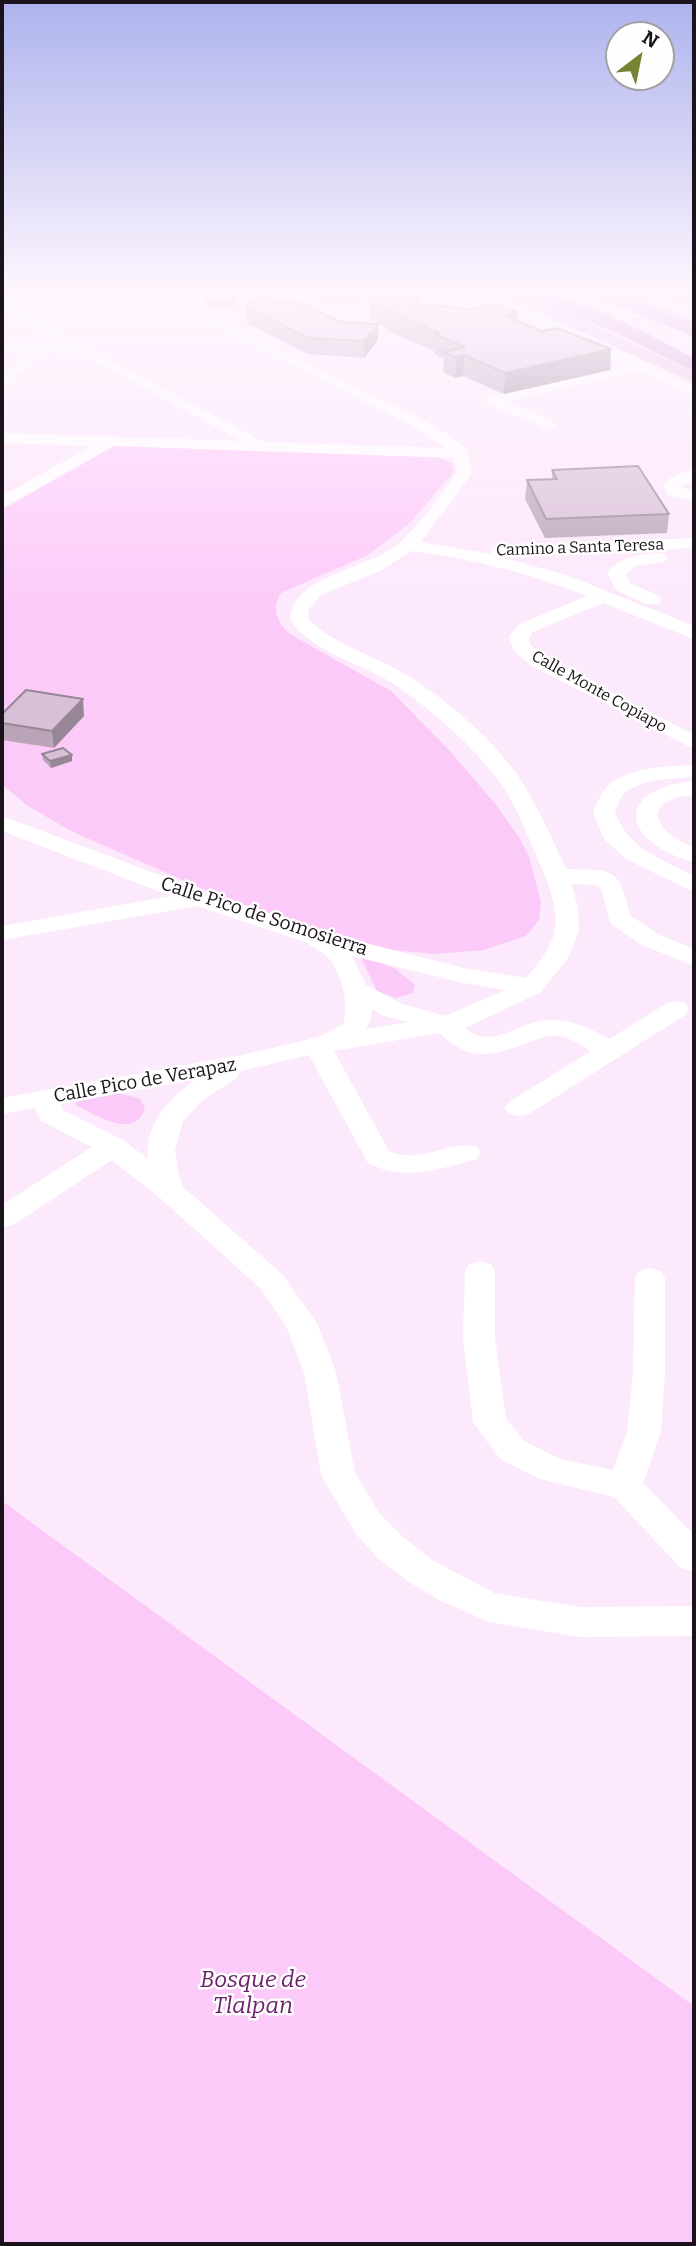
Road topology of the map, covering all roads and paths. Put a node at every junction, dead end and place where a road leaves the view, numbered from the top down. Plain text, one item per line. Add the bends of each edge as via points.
1 (170, 397) edge
2 (353, 397) edge
3 (507, 397) edge
4 (518, 397) edge
5 (558, 419) junction
6 (405, 429) junction
7 (524, 432) dead end
8 (2, 438) edge
9 (112, 441) junction
10 (261, 445) junction
11 (326, 447) junction
12 (461, 453) junction
13 (694, 475) edge
14 (694, 496) edge
15 (2, 503) edge
16 (408, 545) junction
17 (688, 550) edge
18 (466, 553) junction
19 (601, 597) junction
20 (694, 615) edge
21 (694, 633) edge
22 (694, 743) edge
23 (694, 771) edge
24 (694, 788) edge
25 (7, 823) edge
26 (694, 855) edge
27 (557, 876) junction
28 (694, 885) edge
29 (199, 898) junction
30 (2, 933) edge
31 (307, 934) junction
32 (694, 958) edge
33 (532, 987) junction
34 (355, 989) junction
35 (676, 1009) dead end
36 (445, 1024) junction
37 (318, 1046) junction
38 (610, 1050) junction
39 (245, 1062) junction
40 (46, 1098) junction
41 (2, 1106) edge
42 (519, 1108) dead end
43 (113, 1146) junction
44 (467, 1153) dead end
45 (170, 1191) junction
46 (2, 1218) edge
47 (480, 1271) dead end
48 (650, 1278) dead end
49 (625, 1486) junction
50 (694, 1558) edge
51 (694, 1621) edge

1 - 10 street
2 - 6 street
3 - 5 street via 492,400
4 - 5 street
5 - 7 street
6 - 11 street via 384,440
6 - 12 street via 441,436
8 - 9 street
9 - 10 street
9 - 15 street
10 - 11 street
11 - 12 street
12 - 16 street via 464,473
13 - 14 street via 671,485 674,491
16 - 18 street, Camino a Santa Teresa
16 - 27 street via 379,565 310,594 300,603 299,620 315,636 403,681 467,731 509,779
17 - 18 street, Camino a Santa Teresa
17 - 20 street, Camino a Santa Teresa via 631,561 618,569 615,578 628,590
18 - 19 street, Camino a Santa Teresa via 560,579
19 - 21 street, Camino a Santa Teresa
19 - 22 street, Calle Monte Copiapo via 526,628 519,637 521,647 539,662
23 - 28 street via 636,780 614,792 604,812 612,834 635,854
24 - 26 street via 656,798 646,817 662,840
25 - 29 street, Calle Pico de Somosierra
27 - 32 street via 601,878 612,886 619,918 632,929
27 - 33 street via 567,931 559,953
29 - 30 street
29 - 31 street, Calle Pico de Somosierra
31 - 33 street, Calle Pico de Somosierra via 434,970
31 - 34 street via 341,957
33 - 36 street
34 - 36 street via 393,1010
34 - 37 street via 356,1025 341,1038
35 - 38 street
36 - 37 street
36 - 38 street via 465,1042 480,1046 561,1028
37 - 39 street
37 - 44 street via 378,1157 409,1167
38 - 42 street
39 - 40 street, Calle Pico de Verapaz
39 - 45 street, Calle Pico de Verapaz via 198,1088 171,1118 160,1156
40 - 41 street, Calle Pico de Verapaz
40 - 43 street via 51,1115
43 - 45 street
43 - 46 street
45 - 51 street via 271,1281 301,1323 320,1372 338,1475 368,1524 390,1547 430,1577 489,1607 580,1622
47 - 49 street via 479,1338 490,1422 512,1450 552,1470
48 - 49 street via 644,1432
49 - 50 street

